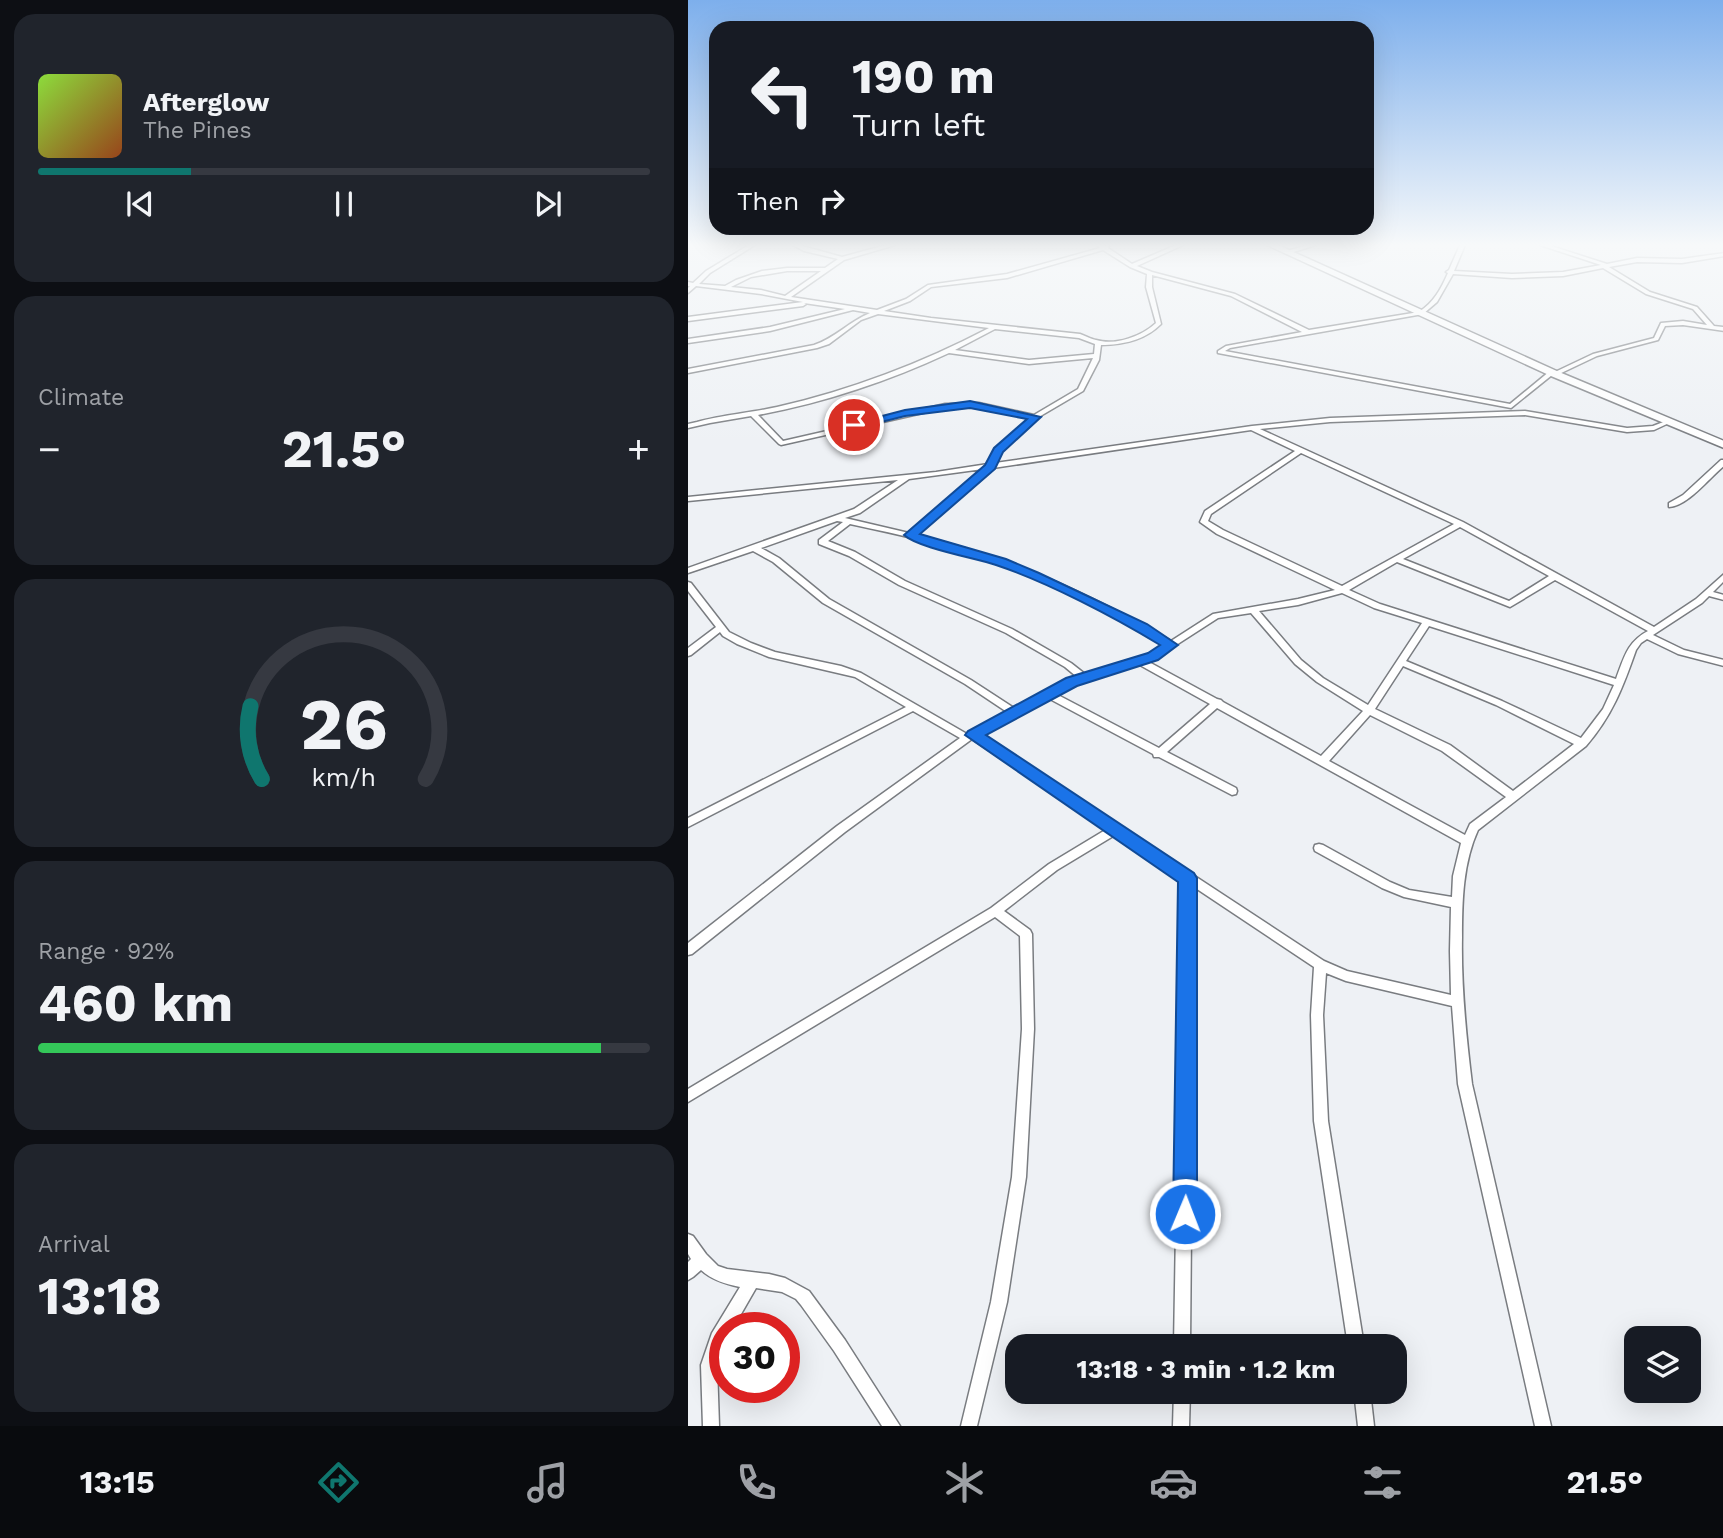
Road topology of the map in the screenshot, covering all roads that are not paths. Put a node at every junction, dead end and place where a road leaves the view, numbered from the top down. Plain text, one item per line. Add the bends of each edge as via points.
1 (747, 312) edge
2 (841, 312) edge
3 (877, 312) joint
4 (1156, 312) edge
5 (1266, 312) edge
6 (1418, 312) edge
7 (1698, 312) edge
8 (1421, 313) junction
9 (688, 319) edge
10 (1711, 326) junction
11 (994, 328) junction
12 (1723, 329) edge
13 (1308, 333) junction
14 (688, 341) edge
15 (1098, 344) junction
16 (950, 351) junction
17 (1097, 356) junction
18 (688, 371) edge
19 (1554, 373) junction
20 (1509, 410) junction
21 (753, 414) junction
22 (1035, 417) junction
23 (1666, 423) junction
24 (688, 426) edge
25 (1252, 428) junction
26 (1723, 445) edge
27 (1301, 450) junction
28 (1723, 462) edge
29 (990, 467) junction
30 (907, 477) junction
31 (688, 499) edge
32 (1672, 505) dead end
33 (836, 518) junction
34 (849, 521) junction
35 (1460, 524) junction
36 (911, 535) junction
37 (753, 547) junction
38 (1396, 559) junction
39 (688, 571) edge
40 (1555, 576) junction
41 (1723, 576) edge
42 (688, 585) edge
43 (1340, 591) junction
44 (1708, 593) junction
45 (1723, 598) edge
46 (1252, 609) junction
47 (1427, 622) junction
48 (721, 627) junction
49 (1650, 632) junction
50 (1171, 645) junction
51 (688, 653) edge
52 (1140, 661) junction
53 (1401, 662) junction
54 (1723, 663) edge
55 (1084, 678) junction
56 (1620, 683) junction
57 (1048, 694) junction
58 (1218, 702) junction
59 (914, 707) junction
60 (1369, 710) junction
61 (1016, 714) junction
62 (970, 737) junction
63 (1582, 743) junction
64 (1158, 754) junction
65 (1324, 760) junction
66 (1232, 791) dead end
67 (1512, 796) junction
68 (688, 823) edge
69 (1115, 830) junction
70 (1466, 841) junction
71 (1319, 848) dead end
72 (1188, 878) junction
73 (1457, 903) junction
74 (995, 911) junction
75 (688, 950) edge
76 (1320, 965) junction
77 (1457, 1002) junction
78 (688, 1096) edge
79 (688, 1241) edge
80 (693, 1267) edge
81 (752, 1280) junction
82 (1182, 1334) edge
83 (1354, 1334) edge
84 (1182, 1404) edge
85 (1363, 1404) edge
86 (711, 1426) edge
87 (892, 1426) edge
88 (969, 1426) edge
89 (1181, 1426) edge
90 (1366, 1426) edge
91 (1543, 1426) edge

1 - 9 street
2 - 14 street via 770,329
3 - 11 street
3 - 18 street via 815,347
4 - 15 street via 1159,323 1145,333
5 - 13 street
6 - 8 main road
7 - 10 street
8 - 13 street
8 - 19 main road
10 - 12 street
10 - 19 street via 1663,324 1656,340 1595,355
11 - 15 street via 1080,337
11 - 16 street
13 - 20 street via 1220,352
15 - 17 street
16 - 17 street via 1029,362
16 - 21 street via 868,382
17 - 22 street via 1081,390
19 - 20 street
19 - 23 main road
20 - 23 street via 1627,430
20 - 25 street
21 - 22 street via 781,443 945,406 974,404
21 - 24 street
22 - 29 street via 998,450
23 - 26 main road
25 - 27 street
25 - 29 street
27 - 35 street
27 - 43 street via 1208,513 1204,522
28 - 32 street via 1684,500
29 - 30 street
29 - 36 street
30 - 31 street
30 - 33 street via 864,508
33 - 34 street
33 - 37 street
34 - 36 street
34 - 55 street via 822,542 1009,631
35 - 38 street
35 - 40 street
36 - 50 street via 1002,562
37 - 39 street
37 - 61 street via 826,601
38 - 40 street via 1510,604
38 - 43 street
40 - 49 street
41 - 44 street
42 - 48 street
43 - 46 street
43 - 47 street
44 - 45 street
44 - 49 street
46 - 50 street via 1216,616
46 - 60 street via 1320,681
47 - 53 street
47 - 56 street
48 - 51 street
48 - 59 street via 734,639 767,653 858,675
49 - 54 street via 1681,652
49 - 56 street via 1632,649
50 - 52 street
52 - 55 street
52 - 58 street
53 - 60 street
53 - 63 street
55 - 57 street
56 - 63 street via 1608,712
57 - 61 street
57 - 64 street
58 - 64 street
58 - 65 street
59 - 62 street
59 - 68 street
60 - 65 street
60 - 67 street via 1446,748
61 - 62 street
62 - 69 street
62 - 75 street via 840,829
63 - 67 street
64 - 66 street
65 - 70 street
67 - 70 street via 1474,827
69 - 72 street
69 - 74 street via 1053,867
70 - 73 street
71 - 73 street via 1408,894
72 - 76 street
72 - 82 street
73 - 77 street
74 - 78 street
74 - 88 street via 1026,934 1028,1029 1019,1177 999,1302
76 - 77 street via 1346,976
76 - 83 street via 1321,1121
77 - 91 street via 1467,1096
79 - 80 street
80 - 81 street via 728,1279
81 - 86 street via 709,1364
81 - 87 street via 775,1282 803,1295
84 - 89 street
85 - 90 street

